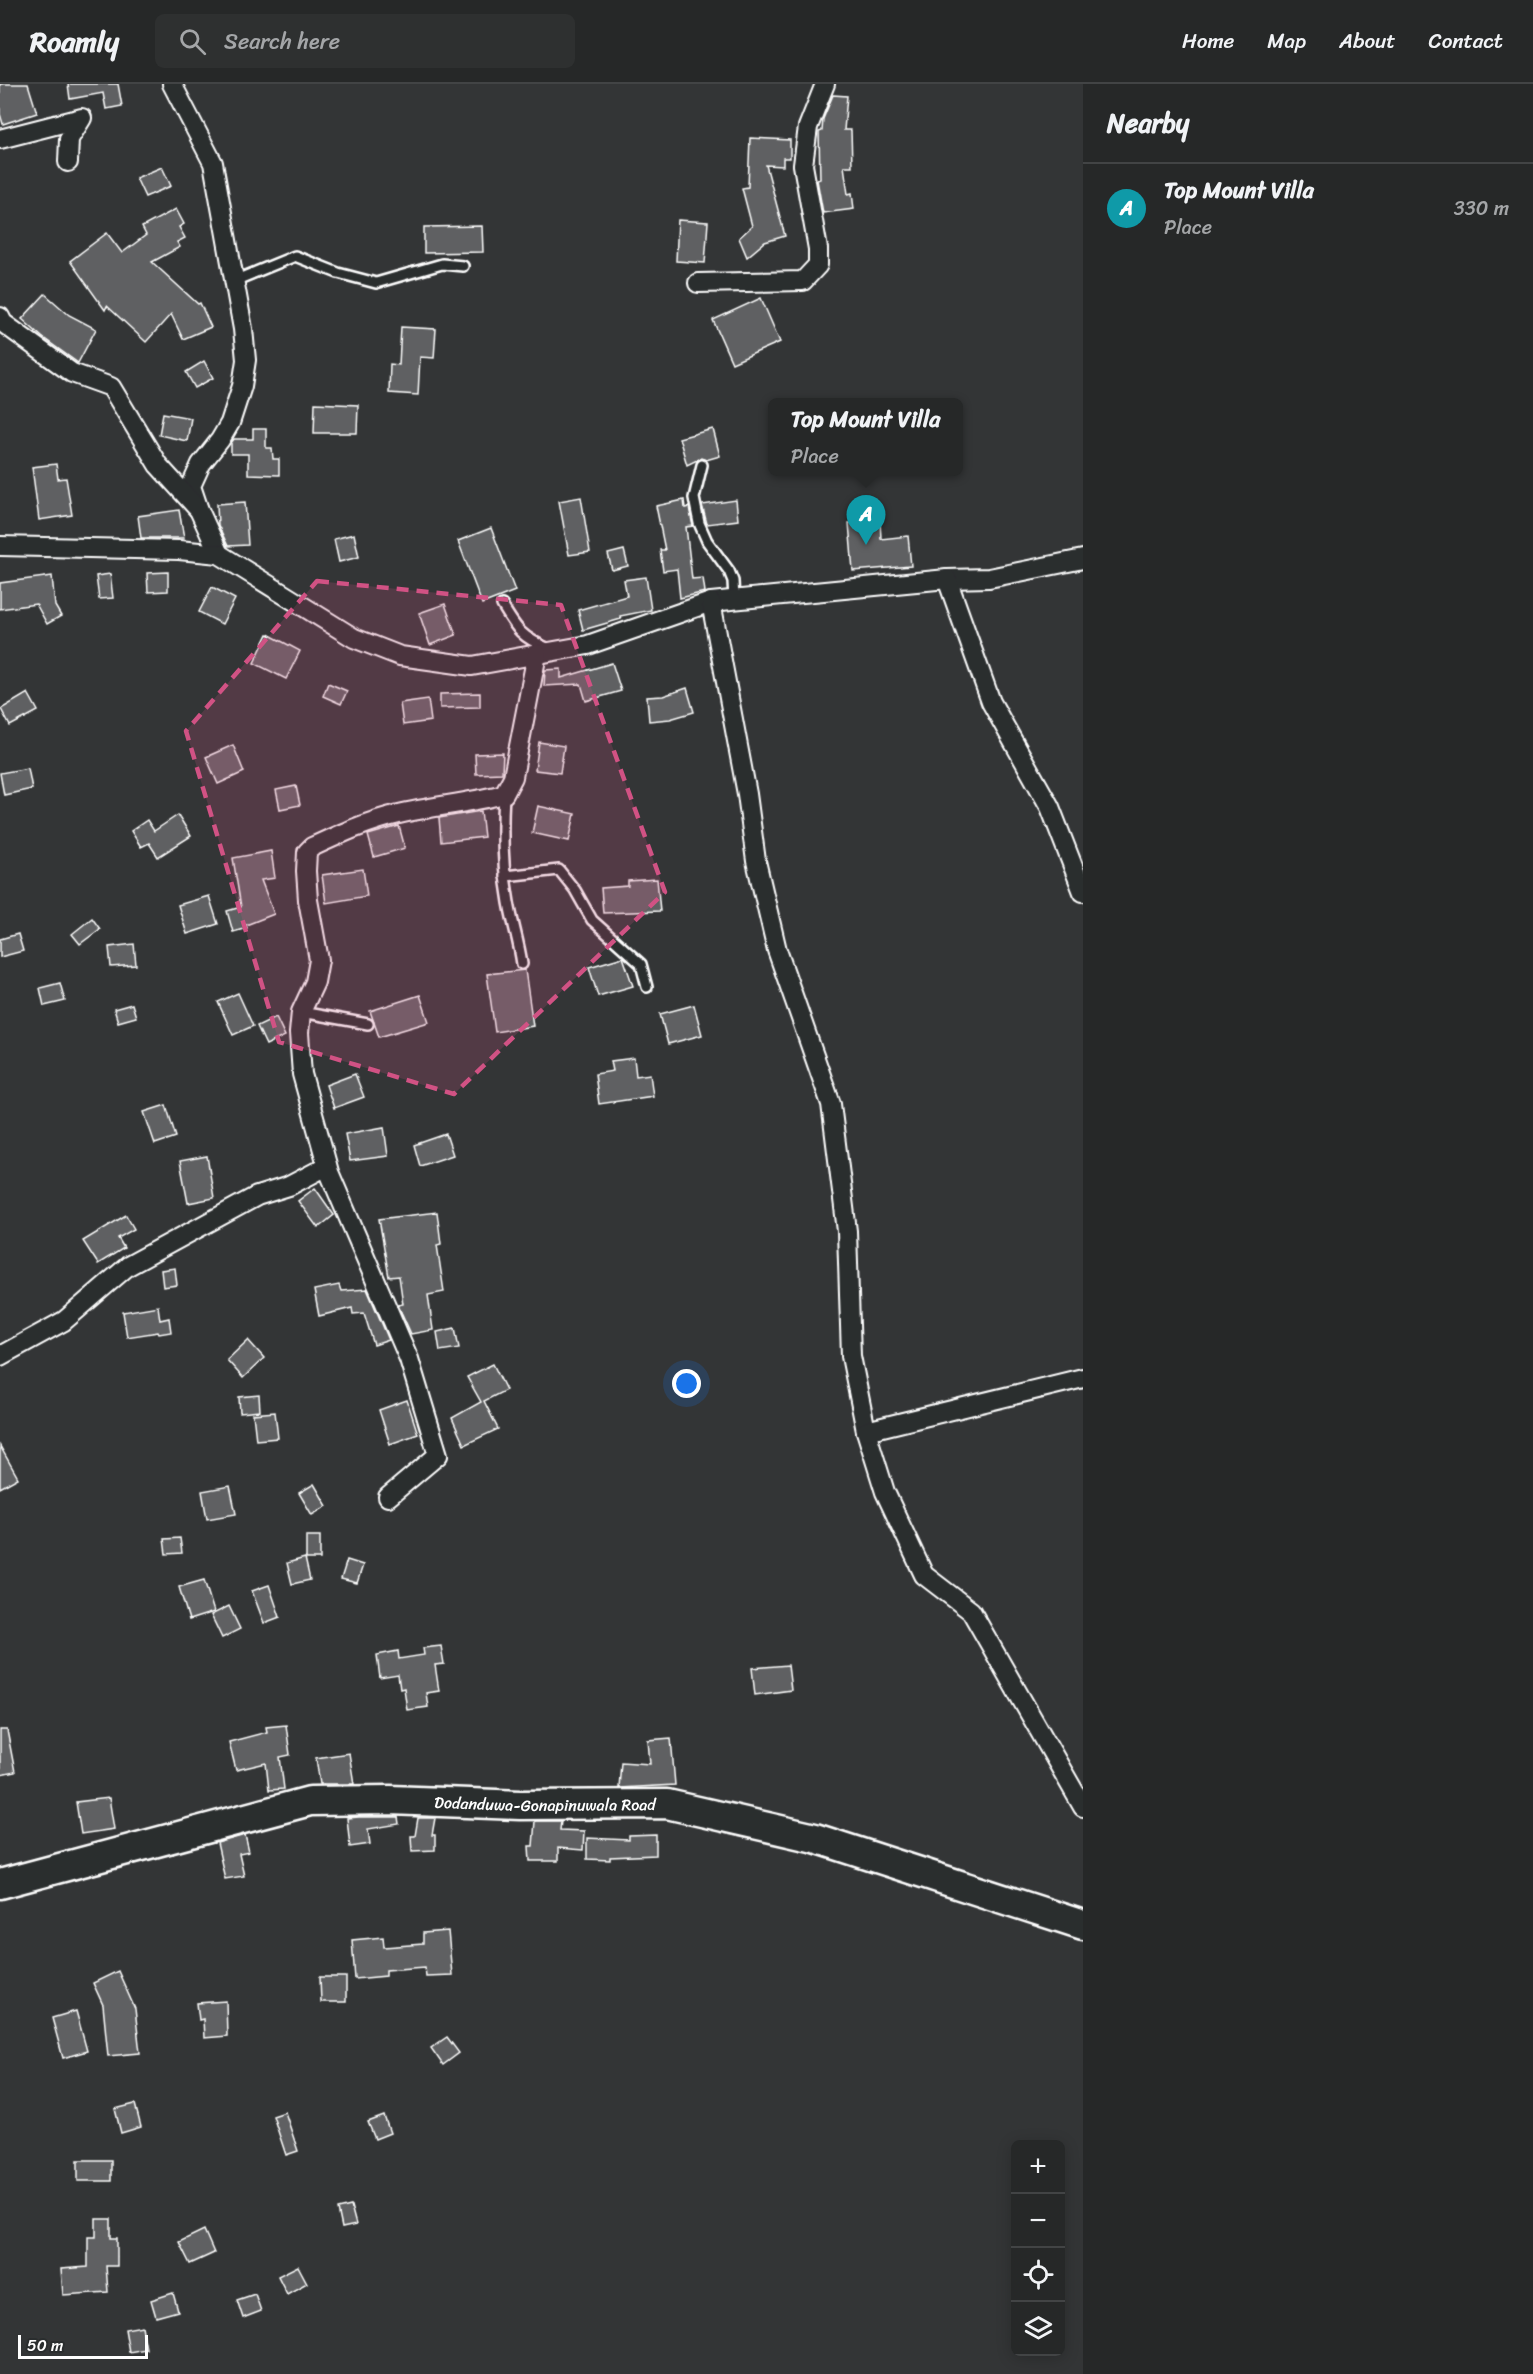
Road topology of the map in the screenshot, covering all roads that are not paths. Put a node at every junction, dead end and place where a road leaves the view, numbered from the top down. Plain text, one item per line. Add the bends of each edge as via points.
1 (172, 84) edge
2 (825, 84) edge
3 (0, 139) edge
4 (68, 162) dead end
5 (464, 266) dead end
6 (234, 281) junction
7 (698, 283) dead end
8 (0, 317) edge
9 (702, 465) dead end
10 (199, 510) junction
11 (0, 546) edge
12 (219, 554) junction
13 (1083, 559) edge
14 (946, 579) junction
15 (734, 600) junction
16 (711, 602) junction
17 (502, 605) dead end
18 (546, 652) junction
19 (504, 794) junction
20 (505, 876) junction
21 (1083, 892) edge
22 (522, 964) dead end
23 (646, 987) dead end
24 (301, 1012) junction
25 (368, 1024) dead end
26 (327, 1166) junction
27 (0, 1356) edge
28 (1083, 1378) edge
29 (866, 1431) junction
30 (388, 1497) dead end
31 (1083, 1807) edge
32 (0, 1884) edge
33 (1083, 1925) edge

1 - 6 street via 213,163
2 - 7 street via 808,127 803,165 818,265 803,282
3 - 4 street via 82,118 69,139
5 - 6 lane via 442,264 376,283 295,256
6 - 10 street via 246,360 230,423 201,464 191,486
8 - 10 street via 72,373 111,387 158,465
9 - 15 lane via 694,498 699,523 729,571
10 - 12 street
11 - 12 street
12 - 18 street via 354,638 400,656 472,666
13 - 14 street via 989,578
14 - 15 street
14 - 21 street via 991,702 1050,807
15 - 16 street
16 - 18 street via 588,645
16 - 29 street via 756,861 777,951 831,1104 847,1231 851,1356
17 - 18 lane via 517,630
18 - 19 street via 513,777
19 - 20 lane
19 - 24 street via 399,814 357,827 307,852 308,900 319,960 315,982
20 - 22 lane
20 - 23 lane via 559,870 576,890 592,920 641,964
24 - 25 lane
24 - 26 street via 298,1033 302,1074
26 - 27 street via 289,1186 257,1196 128,1266 64,1321
26 - 30 street via 409,1359 438,1455
28 - 29 street
29 - 31 street via 885,1492 924,1575 971,1611
32 - 33 main road, Dodanduwa-Gonapinuwala Road via 310,1801 667,1804 815,1838

